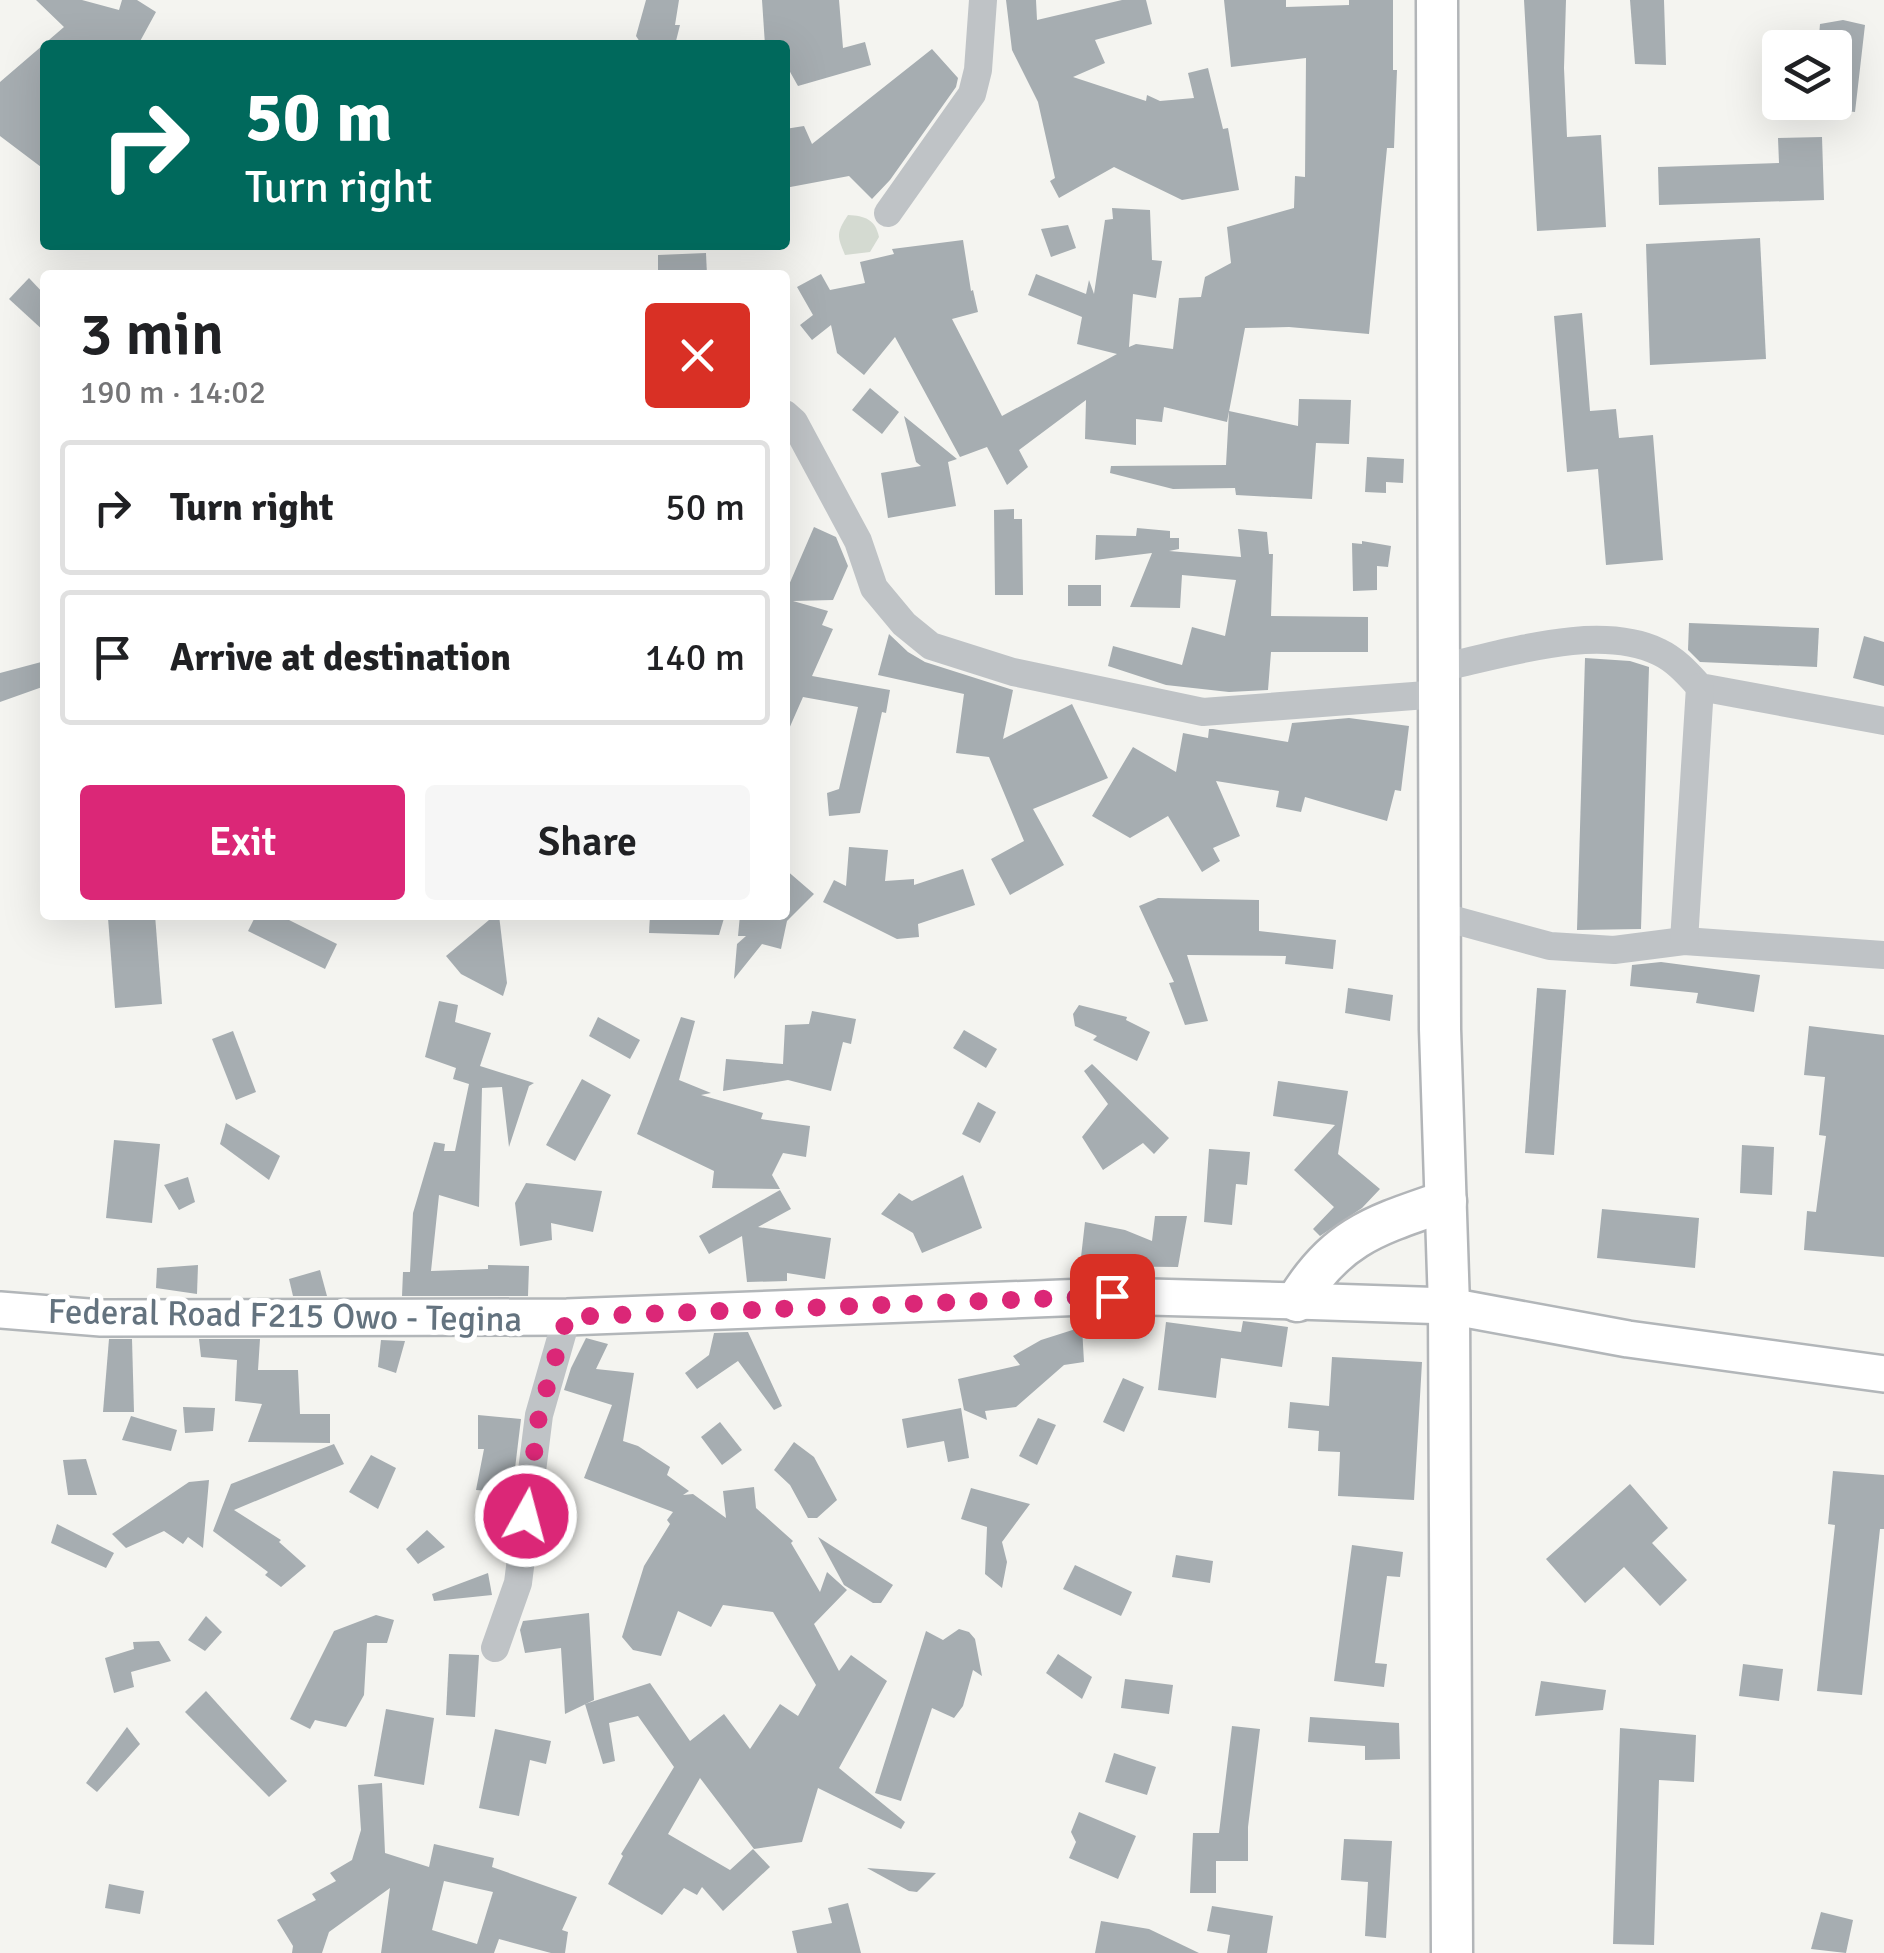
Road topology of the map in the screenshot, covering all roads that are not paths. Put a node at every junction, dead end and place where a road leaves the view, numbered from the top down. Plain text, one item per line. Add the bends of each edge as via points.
1 (983, 0) edge
2 (1437, 0) edge
3 (888, 213) dead end
4 (790, 418) edge
5 (1439, 681) junction
6 (1700, 688) junction
7 (1884, 721) edge
8 (1440, 916) junction
9 (1684, 940) junction
10 (1884, 954) edge
11 (1446, 1201) junction
12 (1297, 1301) junction
13 (1449, 1306) junction
14 (0, 1310) edge
15 (567, 1317) junction
16 (1884, 1374) edge
17 (495, 1648) dead end
18 (1452, 1953) edge

1 - 3 street via 972,94
2 - 5 highway
4 - 5 street via 858,541 880,597 932,646 1013,672 1203,712
5 - 6 street via 1573,640 1634,642 1662,653
5 - 8 highway
6 - 7 street
6 - 9 street
8 - 9 street via 1550,946 1614,950
8 - 11 highway
9 - 10 street
11 - 12 highway via 1346,1244 1324,1261
11 - 13 highway
12 - 13 main road, Federal Road F215 Owo - Tegina
12 - 15 main road, Federal Road F215 Owo - Tegina via 1112,1296
13 - 16 main road, Federal Road F215 Owo - Tegina via 1628,1340
13 - 18 highway
14 - 15 main road, Federal Road F215 Owo - Tegina via 100,1318
15 - 17 street via 539,1415 518,1583

